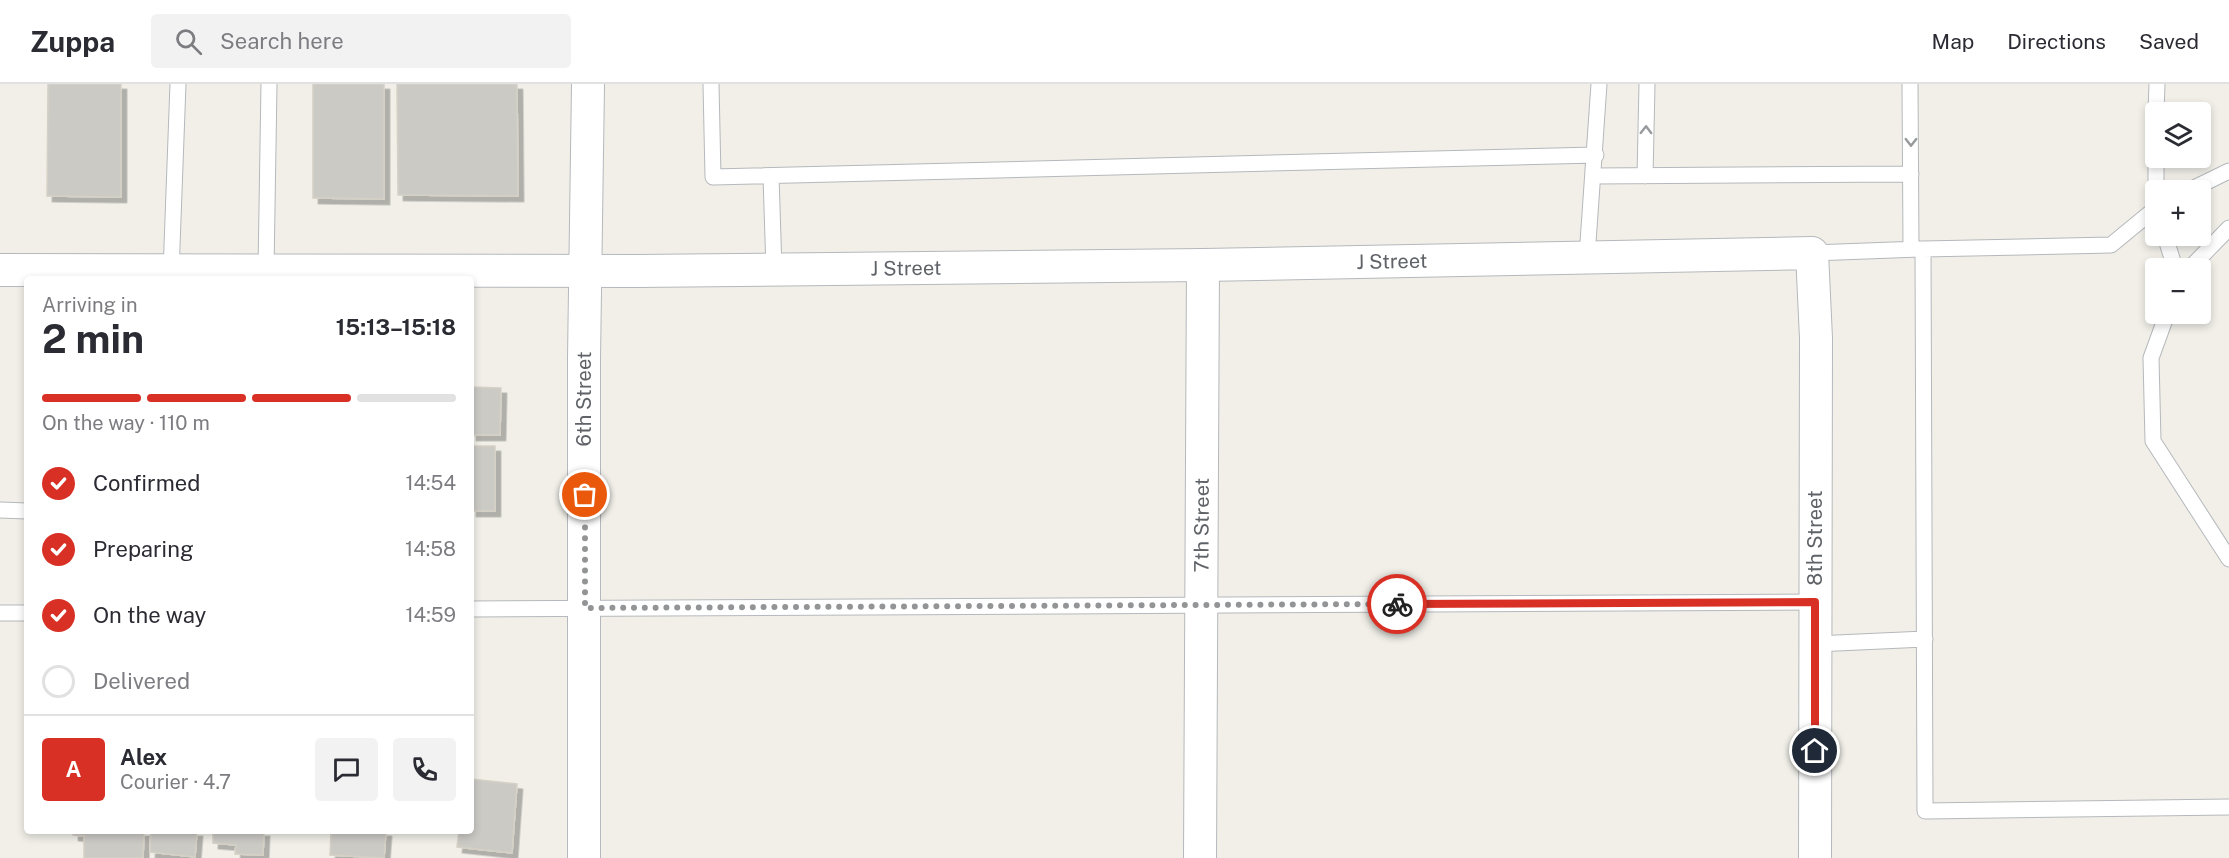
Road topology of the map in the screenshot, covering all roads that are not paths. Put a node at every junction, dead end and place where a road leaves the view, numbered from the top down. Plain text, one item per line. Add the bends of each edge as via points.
1 (178, 84) edge
2 (268, 84) edge
3 (588, 84) edge
4 (711, 84) edge
5 (1599, 84) edge
6 (1647, 84) edge
7 (1910, 84) edge
8 (2157, 84) edge
9 (2157, 102) edge
10 (1596, 155) junction
11 (2229, 171) edge
12 (1911, 174) junction
13 (771, 176) junction
14 (1594, 176) junction
15 (1645, 176) junction
16 (2211, 180) edge
17 (2145, 217) edge
18 (2229, 228) edge
19 (1917, 249) junction
20 (1812, 253) junction
21 (1587, 257) junction
22 (2200, 258) edge
23 (1203, 265) junction
24 (0, 270) edge
25 (266, 270) junction
26 (586, 270) junction
27 (774, 270) junction
28 (171, 274) edge
29 (2163, 324) edge
30 (0, 510) edge
31 (24, 511) edge
32 (2229, 559) edge
33 (1815, 602) junction
34 (1200, 605) junction
35 (585, 608) junction
36 (474, 609) edge
37 (24, 613) edge
38 (0, 614) edge
39 (1924, 639) junction
40 (1815, 644) junction
41 (2229, 807) edge
42 (584, 858) edge
43 (1200, 858) edge
44 (1815, 858) edge

1 - 28 lane
2 - 25 lane
3 - 26 street, 6th Street
4 - 13 lane via 713,177
5 - 10 lane
15 -> 6 lane
7 -> 12 lane
8 - 9 lane
10 - 13 lane
10 - 14 lane
11 - 16 lane
12 - 15 lane
12 - 19 lane
13 - 27 lane
14 - 15 lane
14 - 21 lane
17 - 19 lane via 2111,245
18 - 22 lane
19 - 20 lane
19 - 39 lane
20 - 21 street, J Street
20 - 33 street, 8th Street via 1816,338
21 - 23 street, J Street
23 - 27 street, J Street
23 - 34 street, 7th Street
24 - 28 street, J Street
25 - 26 street, J Street
25 - 28 street, J Street
26 - 27 street, J Street
26 - 35 street, 6th Street
29 - 32 lane via 2151,358 2153,441
30 - 31 lane
33 - 34 lane
33 - 40 street, 8th Street
34 - 35 lane
34 - 43 street, 7th Street
35 - 36 lane
35 - 42 street, 6th Street
37 - 38 lane
39 - 40 lane
39 - 41 lane via 1925,811
40 - 44 street, 8th Street

